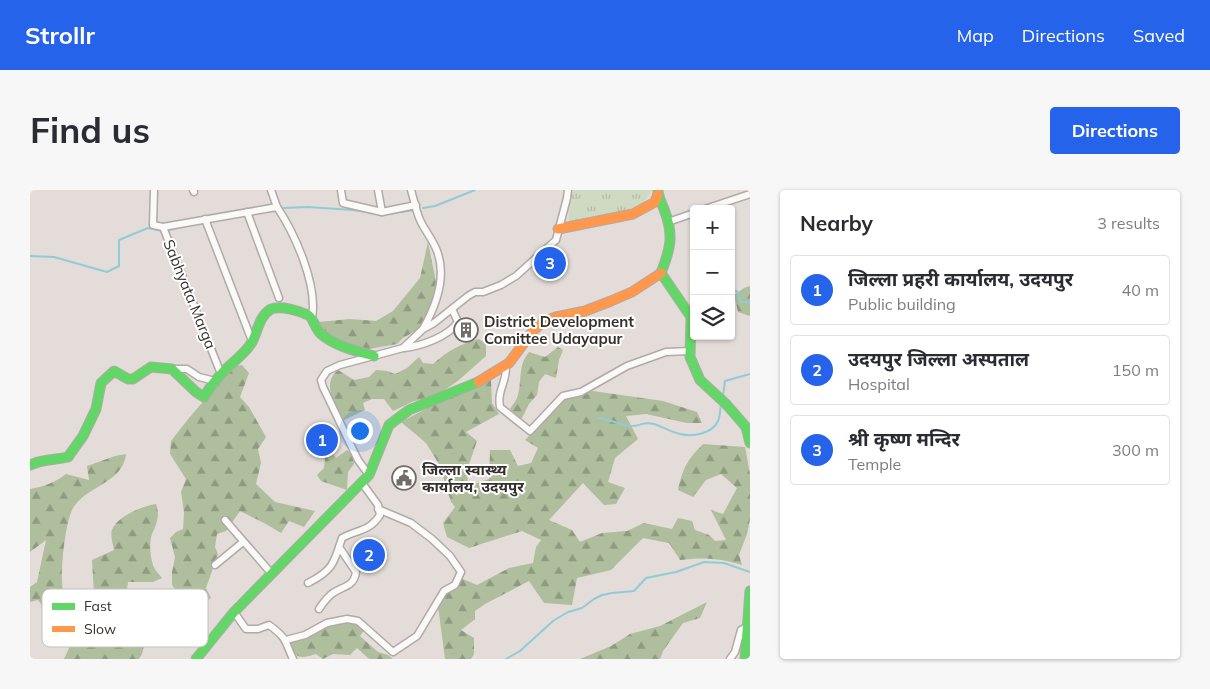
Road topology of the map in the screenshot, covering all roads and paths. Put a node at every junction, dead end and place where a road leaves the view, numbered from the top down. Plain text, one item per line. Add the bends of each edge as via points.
1 (154, 190) edge
2 (271, 190) edge
3 (341, 190) edge
4 (378, 190) edge
5 (411, 190) edge
6 (568, 190) edge
7 (658, 192) edge
8 (750, 194) edge
9 (416, 205) junction
10 (716, 205) edge
11 (277, 206) junction
12 (247, 212) junction
13 (382, 212) junction
14 (690, 214) edge
15 (205, 219) junction
16 (668, 222) junction
17 (163, 227) junction
18 (558, 230) junction
19 (661, 273) junction
20 (279, 298) dead end
21 (452, 309) junction
22 (312, 318) junction
23 (423, 329) junction
24 (252, 341) junction
25 (402, 348) junction
26 (690, 352) junction
27 (374, 356) junction
28 (506, 365) junction
29 (172, 369) junction
30 (218, 378) junction
31 (750, 444) edge
32 (30, 465) edge
33 (366, 479) junction
34 (378, 509) junction
35 (225, 520) dead end
36 (244, 542) junction
37 (339, 547) junction
38 (215, 565) dead end
39 (271, 573) junction
40 (308, 583) dead end
41 (750, 592) edge
42 (319, 609) dead end
43 (234, 612) junction
44 (748, 626) junction
45 (286, 640) junction
46 (208, 644) edge
47 (206, 647) edge
48 (196, 659) edge
49 (293, 659) edge
50 (730, 659) edge
51 (745, 659) edge

1 - 17 street via 153,225
2 - 11 street
3 - 13 street via 343,203
4 - 13 street
5 - 9 street
6 - 18 street
7 - 16 main road
7 - 18 main road via 655,202 633,214
8 - 10 street
9 - 13 street
9 - 23 street via 438,251 442,271 438,293
11 - 12 street, Sabhyata Marga
11 - 22 street via 289,224 312,287
12 - 15 street, Sabhyata Marga
12 - 20 street
14 - 16 street
15 - 17 street, Sabhyata Marga
15 - 24 street
16 - 19 main road via 670,248
17 - 30 street, Sabhyata Marga
18 - 21 street via 556,240 516,276 502,285 475,292
19 - 26 main road via 691,316
19 - 28 main road via 625,296 543,322
21 - 23 street
21 - 25 street via 458,322 454,328 427,343
22 - 24 main road via 282,307 274,308 267,312
22 - 27 main road via 317,330 332,342
23 - 25 street
24 - 30 main road
25 - 27 street
26 - 28 street via 666,352 628,366 581,392 563,396 530,431 500,407 498,396
26 - 31 main road via 700,380 746,427
27 - 33 street via 340,365 327,371 322,380 328,400
28 - 33 main road via 478,382 409,410 389,425
29 - 30 street via 187,369 199,377
29 - 30 main road via 204,397
29 - 32 main road via 151,367 128,380 114,371 101,383 96,409 68,457 41,460
33 - 34 street
33 - 39 main road
34 - 37 street via 380,515 374,524 342,538
34 - 45 street via 411,524 450,556 461,572 455,585 444,591 417,636 393,652 358,621 347,619 327,623
35 - 36 street
36 - 38 street
36 - 39 street
37 - 40 street via 334,563 323,575
37 - 42 street via 356,572 355,579 334,592
39 - 43 main road
41 - 44 main road
43 - 45 street via 246,629 269,625
43 - 46 main road
44 - 50 street via 741,630
44 - 51 main road
45 - 49 street
47 - 48 main road

